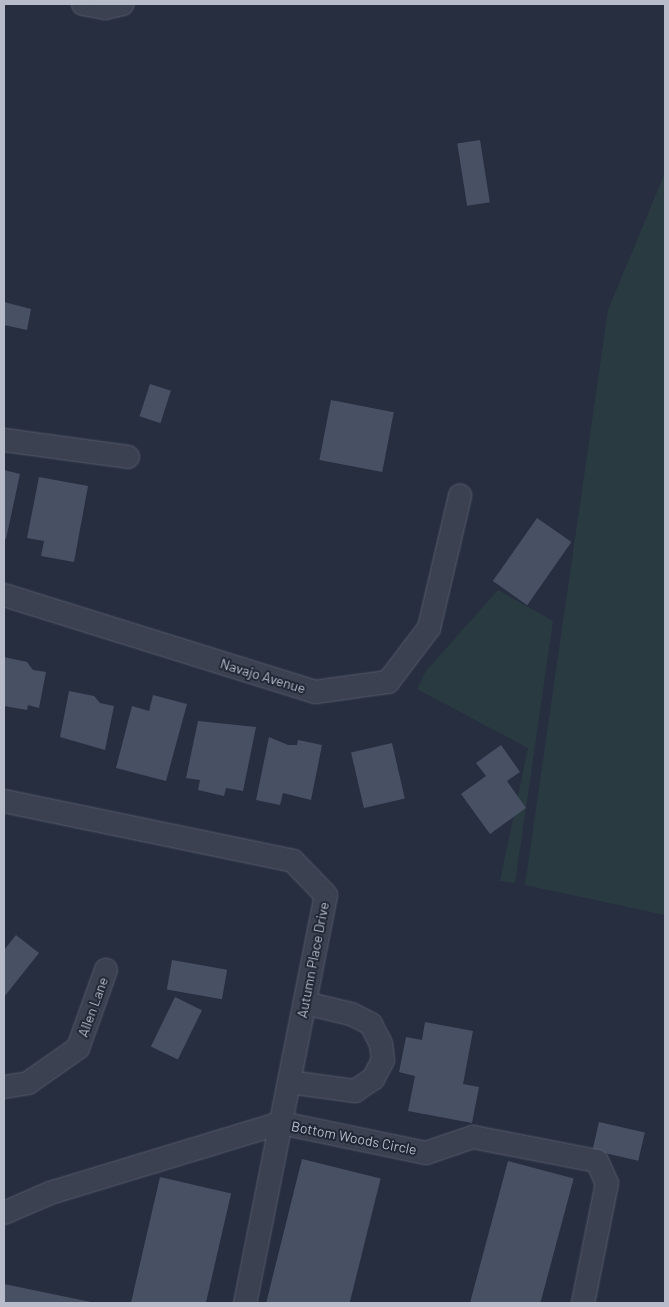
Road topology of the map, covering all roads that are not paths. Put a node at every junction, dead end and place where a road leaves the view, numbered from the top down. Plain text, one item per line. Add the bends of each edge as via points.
1 (83, 4) edge
2 (123, 4) edge
3 (4, 440) edge
4 (128, 457) dead end
5 (460, 496) dead end
6 (4, 595) edge
7 (4, 801) edge
8 (106, 970) dead end
9 (305, 1003) junction
10 (289, 1082) junction
11 (4, 1088) edge
12 (281, 1124) junction
13 (4, 1214) edge
14 (245, 1303) edge
15 (583, 1303) edge

1 - 2 street via 105,8
3 - 4 street
5 - 6 street, Navajo Avenue via 429,628 388,682 315,692
7 - 9 street, Autumn Place Drive via 293,861 326,895
8 - 11 street, Allen Lane via 78,1048 28,1083
9 - 10 street, Autumn Place Drive
9 - 10 street via 352,1014 371,1024 381,1044 383,1060 373,1079 355,1091
10 - 12 street, Autumn Place Drive
12 - 13 street, Bottom Woods Circle via 50,1193
12 - 14 street, Autumn Place Drive
12 - 15 street, Bottom Woods Circle via 426,1153 473,1137 597,1161 607,1183

